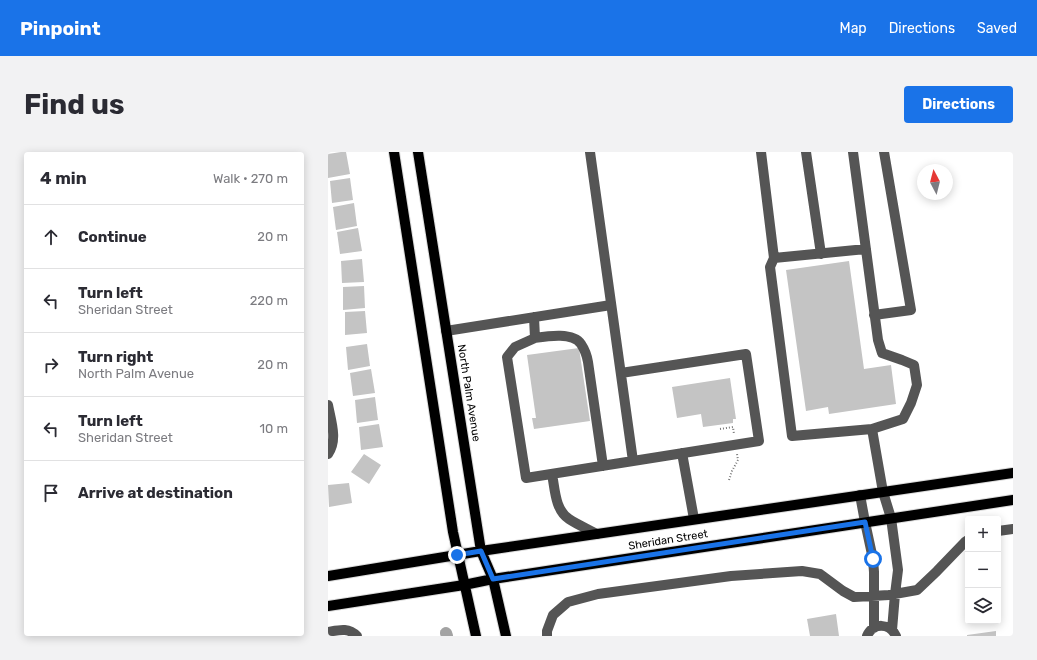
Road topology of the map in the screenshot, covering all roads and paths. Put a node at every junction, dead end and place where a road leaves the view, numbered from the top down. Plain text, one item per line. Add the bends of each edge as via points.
1 (394, 152) edge
2 (418, 152) edge
3 (590, 152) edge
4 (761, 152) edge
5 (806, 152) edge
6 (853, 152) edge
7 (884, 152) edge
8 (866, 249) junction
9 (821, 254) junction
10 (774, 258) junction
11 (611, 305) junction
12 (874, 315) junction
13 (534, 317) junction
14 (446, 331) junction
15 (535, 338) junction
16 (621, 373) junction
17 (328, 405) edge
18 (872, 429) junction
19 (737, 450) dead end
20 (328, 453) edge
21 (682, 453) junction
22 (633, 461) junction
23 (603, 466) junction
24 (1013, 473) edge
25 (552, 474) junction
26 (729, 480) dead end
27 (882, 492) junction
28 (860, 495) junction
29 (1013, 500) edge
30 (891, 518) junction
31 (694, 520) junction
32 (865, 522) junction
33 (1013, 529) edge
34 (1001, 531) edge
35 (598, 534) junction
36 (965, 542) edge
37 (481, 551) junction
38 (457, 555) junction
39 (328, 576) edge
40 (493, 579) junction
41 (464, 585) junction
42 (895, 594) junction
43 (874, 596) junction
44 (328, 606) edge
45 (328, 632) edge
46 (870, 632) edge
47 (894, 633) edge
48 (355, 634) edge
49 (476, 636) edge
50 (506, 636) edge
51 (547, 636) edge

1 - 38 main road
2 - 14 main road, North Palm Avenue
3 - 11 street
4 - 10 street
5 - 9 street
6 - 8 street
7 - 12 street via 911,310
8 - 9 street
8 - 12 street
9 - 10 street
10 - 18 street via 770,267 792,436
11 - 13 street
11 - 16 street
12 - 18 street via 882,353 914,365 917,385 903,419
13 - 14 street
13 - 15 street
14 - 37 main road, North Palm Avenue
15 - 23 street via 568,336 580,342 586,352
15 - 25 street via 515,347 507,357 526,478
16 - 21 street via 746,354 759,441
16 - 22 street
17 - 20 street via 334,439
18 - 27 street
19 - 26 path via 738,460
21 - 22 street
21 - 31 street
22 - 23 street
23 - 25 street
24 - 27 main road, Sheridan Street
25 - 35 street via 561,510 568,519
27 - 28 main road, Sheridan Street
27 - 30 street
28 - 31 main road, Sheridan Street
28 - 32 street
29 - 30 main road, Sheridan Street
30 - 32 main road, Sheridan Street
30 - 42 street via 898,570
31 - 35 main road, Sheridan Street
32 - 40 main road, Sheridan Street
32 - 43 street via 873,559
33 - 34 street
35 - 37 main road, Sheridan Street
36 - 42 street via 917,590
37 - 38 main road, Sheridan Street
37 - 40 main road, North Palm Avenue
38 - 39 main road, Sheridan Street
38 - 41 main road
40 - 41 main road, Sheridan Street
40 - 50 main road, North Palm Avenue
41 - 44 main road, Sheridan Street
41 - 49 main road
42 - 43 street
42 - 47 street
43 - 46 street
43 - 51 street via 854,597 820,574 802,570 731,576 598,594 568,602 553,615
45 - 48 street via 344,629
46 - 47 street via 880,626 886,626

